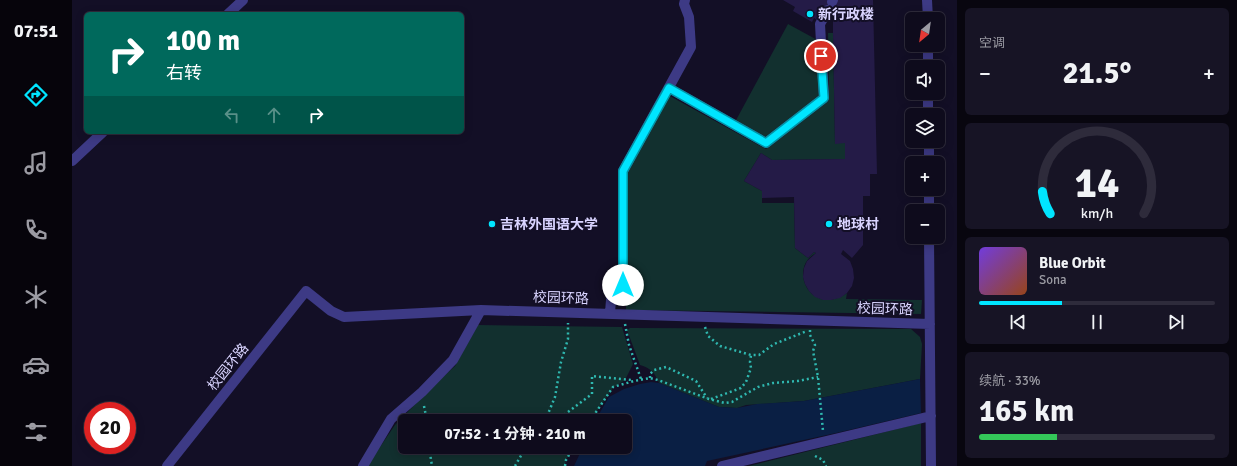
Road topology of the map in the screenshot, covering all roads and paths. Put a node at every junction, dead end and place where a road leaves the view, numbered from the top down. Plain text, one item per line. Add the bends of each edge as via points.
1 (244, 0) edge
2 (685, 0) edge
3 (928, 0) edge
4 (831, 4) edge
5 (230, 12) edge
6 (928, 12) edge
7 (669, 88) junction
8 (100, 134) edge
9 (72, 161) edge
10 (929, 244) edge
11 (481, 310) junction
12 (569, 312) junction
13 (610, 313) junction
14 (623, 314) junction
15 (930, 324) junction
16 (706, 328) dead end
17 (751, 355) junction
18 (818, 377) junction
19 (650, 378) junction
20 (641, 379) junction
21 (634, 381) junction
22 (709, 399) junction
23 (548, 414) edge
24 (565, 414) edge
25 (595, 414) edge
26 (931, 416) junction
27 (823, 438) dead end
28 (430, 454) edge
29 (522, 454) edge
30 (570, 454) edge
31 (167, 466) edge
32 (363, 466) edge
33 (432, 466) edge
34 (515, 466) edge
35 (565, 466) edge
36 (722, 466) edge
37 (931, 466) edge

1 - 5 lane
2 - 7 lane via 692,47
3 - 6 lane
4 - 7 lane via 820,24 824,98 766,143
7 - 13 lane via 623,171 623,299 611,300
8 - 9 lane
10 - 15 lane
11 - 12 lane, 校园环路
11 - 31 lane, 校园环路 via 344,318 306,291
11 - 32 lane via 453,360 391,419
12 - 13 lane, 校园环路
12 - 23 path via 568,340 555,397
13 - 14 lane, 校园环路
14 - 15 lane, 校园环路
14 - 20 path via 629,345
15 - 26 lane, 校园环路
16 - 17 path via 708,336 720,346
17 - 18 path via 759,355 774,344 810,329 815,345 813,351
17 - 22 path via 751,368 741,388
18 - 22 path via 758,387 732,402
18 - 27 path
19 - 20 path
19 - 22 path
19 - 22 path via 654,370 666,367 696,381
20 - 21 path
21 - 24 path via 592,376 592,394
21 - 25 path via 613,388
26 - 36 lane
26 - 37 lane, 校园环路
28 - 33 path
29 - 34 path
30 - 35 path

